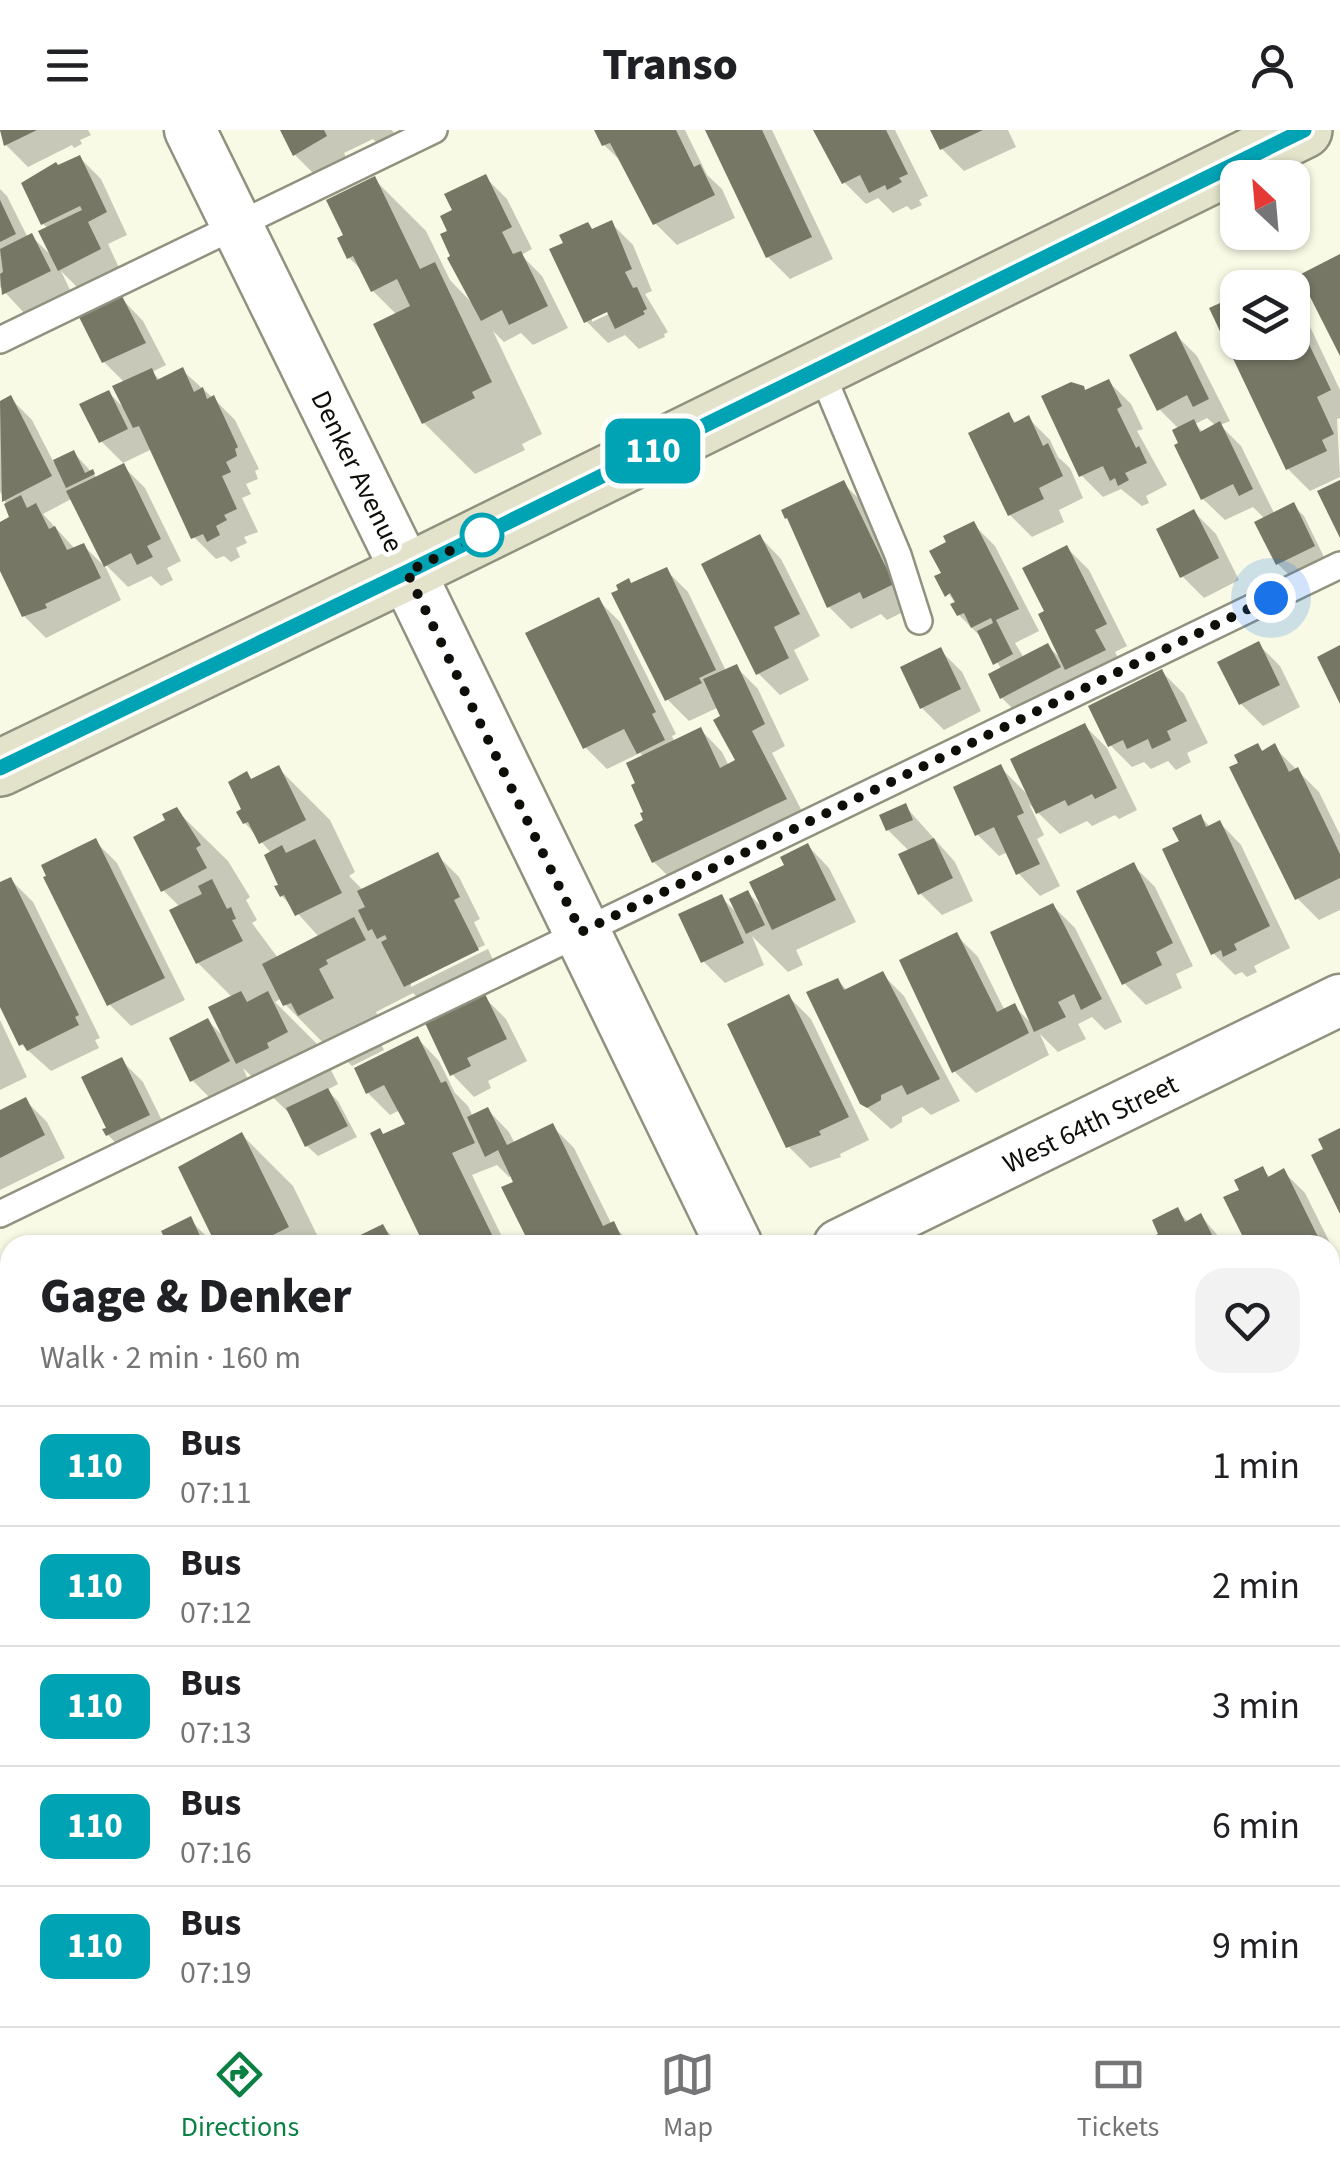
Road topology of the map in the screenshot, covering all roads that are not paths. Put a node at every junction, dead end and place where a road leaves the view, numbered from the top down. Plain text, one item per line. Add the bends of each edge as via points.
1 (190, 130) edge
2 (434, 130) edge
3 (1304, 130) edge
4 (238, 226) junction
5 (0, 340) edge
6 (820, 369) junction
7 (1340, 565) edge
8 (407, 572) junction
9 (919, 621) dead end
10 (0, 768) edge
11 (581, 932) junction
12 (1340, 1000) edge
13 (0, 1214) edge
14 (729, 1235) edge
15 (859, 1235) edge

1 - 4 street, Denker Avenue
2 - 4 lane
3 - 6 main road
4 - 5 lane
4 - 8 street, Denker Avenue
6 - 8 main road
6 - 9 lane
7 - 11 lane
8 - 10 main road
8 - 11 street, Denker Avenue
11 - 13 lane
11 - 14 street, Denker Avenue
12 - 15 street, West 64th Street

